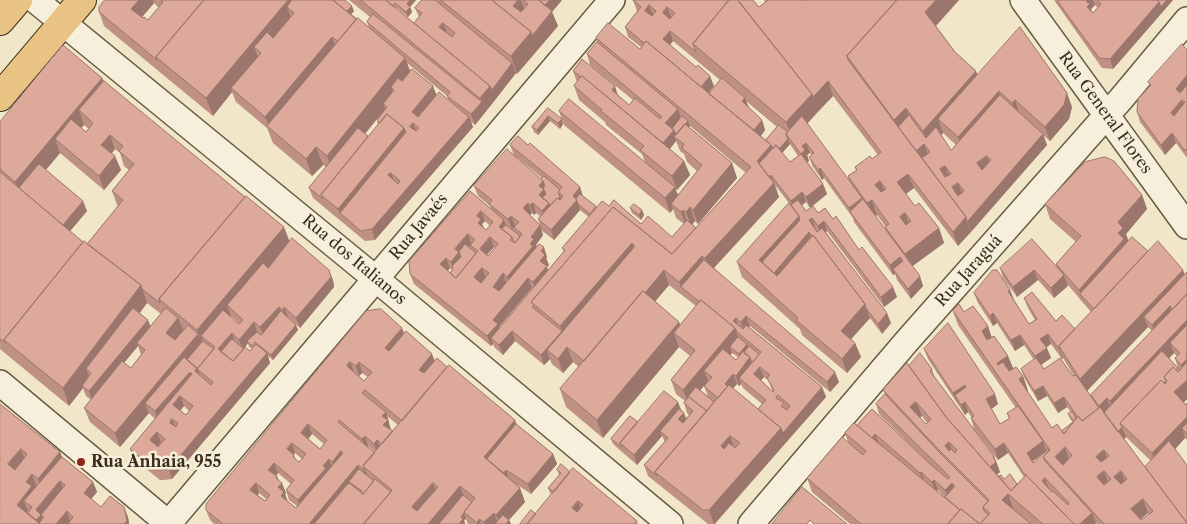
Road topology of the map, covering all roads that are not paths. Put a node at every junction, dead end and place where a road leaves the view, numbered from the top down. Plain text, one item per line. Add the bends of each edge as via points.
1 (18, 0) edge
2 (35, 0) edge
3 (82, 0) edge
4 (612, 0) edge
5 (1023, 0) edge
6 (1187, 20) edge
7 (0, 21) edge
8 (63, 22) junction
9 (0, 97) edge
10 (1107, 114) junction
11 (1187, 226) edge
12 (376, 279) junction
13 (0, 383) edge
14 (169, 524) edge
15 (670, 524) edge
16 (751, 524) edge

1 - 7 main road
2 - 8 street, Rua dos Italianos
3 - 8 main road
4 - 12 street, Rua Javaés
5 - 10 street, Rua General Flores
6 - 10 street, Rua Jaraguá
8 - 9 main road
8 - 12 street, Rua dos Italianos
10 - 11 street, Rua General Flores
10 - 16 street, Rua Jaraguá
12 - 14 street, Rua Javaés
12 - 15 street, Rua dos Italianos
13 - 14 street

